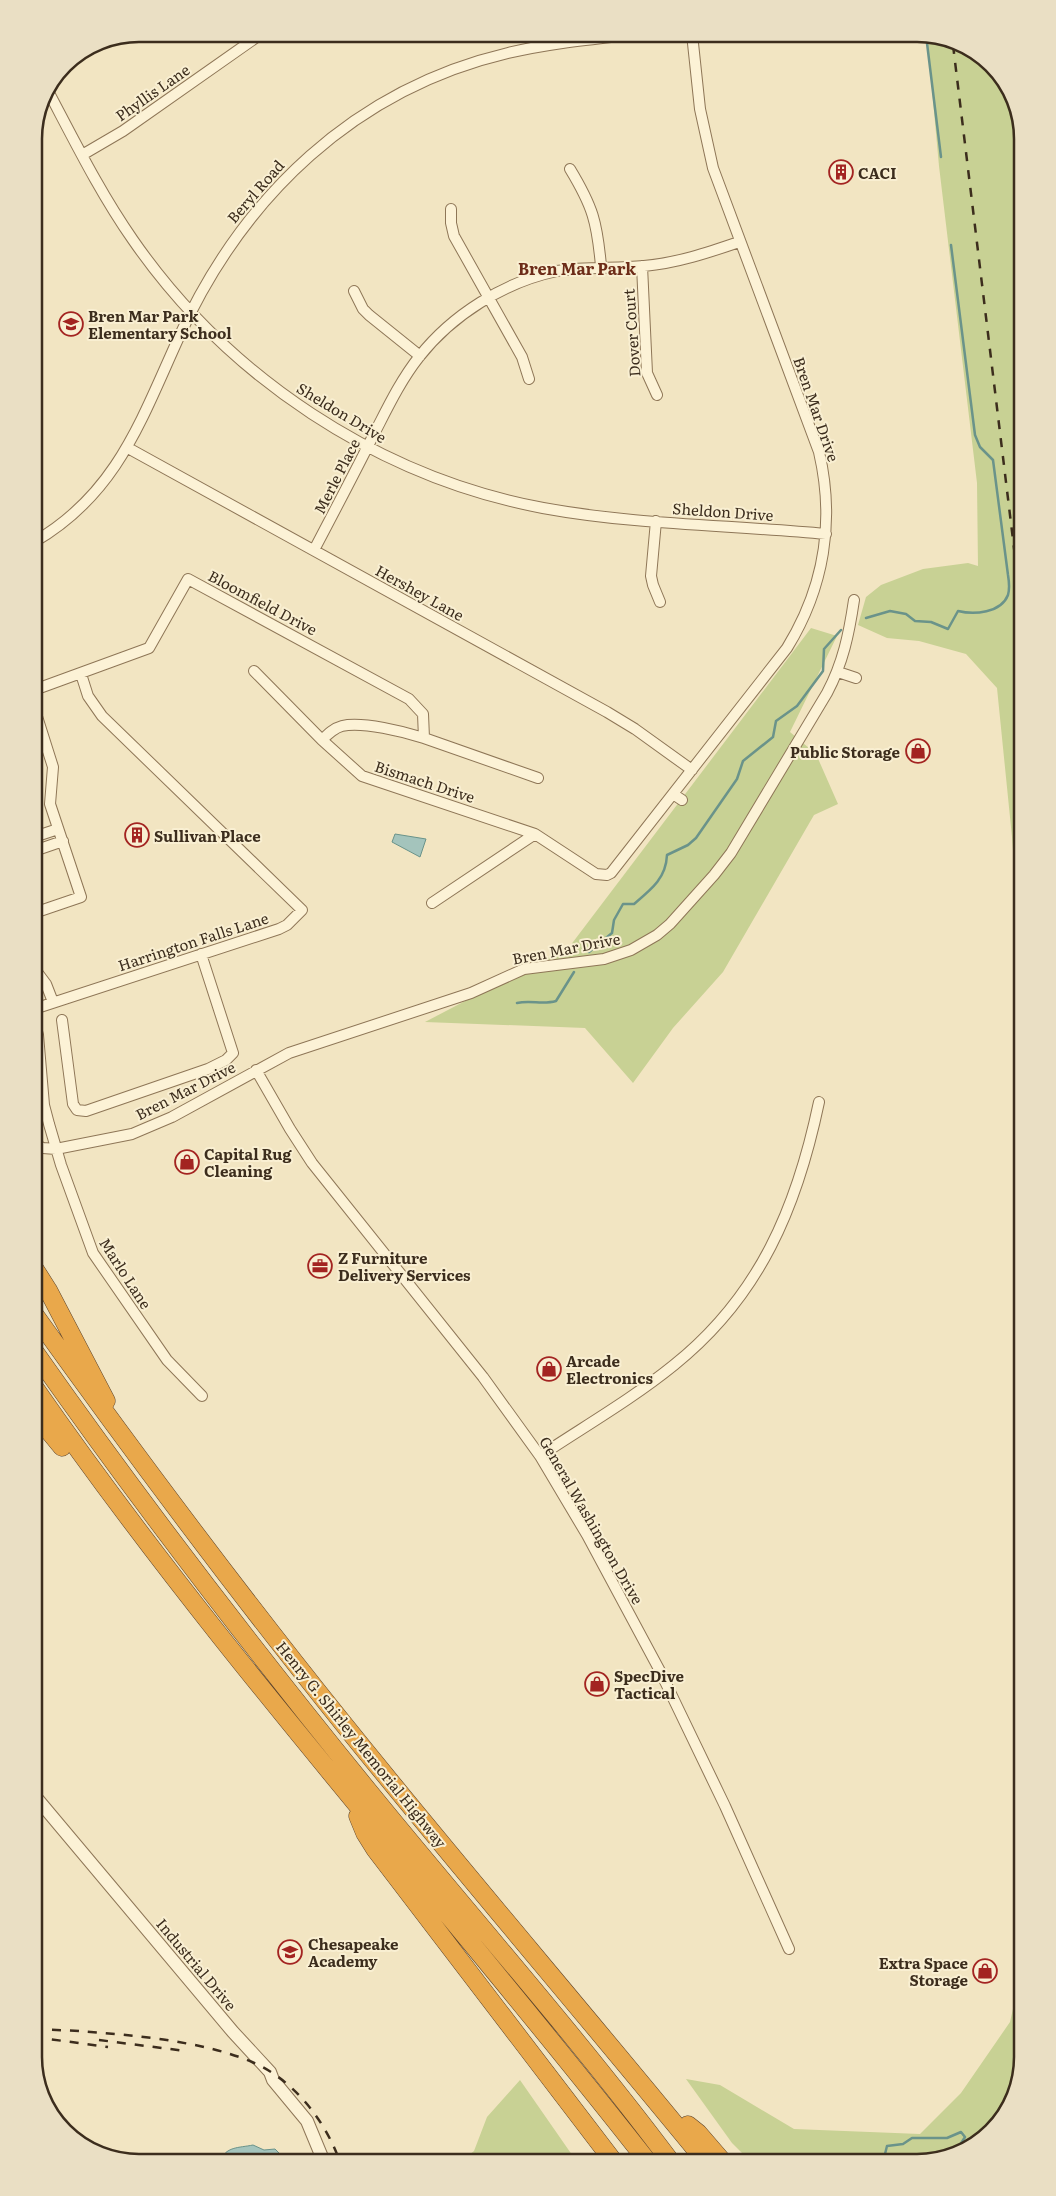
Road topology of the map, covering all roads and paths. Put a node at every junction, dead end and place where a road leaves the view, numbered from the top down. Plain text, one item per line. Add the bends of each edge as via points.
1 (249, 43) edge
2 (567, 43) edge
3 (693, 43) edge
4 (52, 99) edge
5 (82, 155) junction
6 (570, 169) dead end
7 (451, 209) dead end
8 (739, 242) junction
9 (601, 266) junction
10 (642, 266) junction
11 (354, 291) dead end
12 (489, 298) junction
13 (190, 312) junction
14 (420, 356) junction
15 (529, 379) dead end
16 (657, 395) dead end
17 (367, 447) junction
18 (128, 448) junction
19 (656, 521) junction
20 (826, 534) junction
21 (43, 536) edge
22 (314, 550) junction
23 (854, 600) dead end
24 (660, 602) dead end
25 (254, 671) dead end
26 (838, 672) junction
27 (81, 674) junction
28 (856, 678) dead end
29 (43, 687) edge
30 (43, 734) edge
31 (424, 738) junction
32 (322, 740) junction
33 (692, 770) junction
34 (538, 778) dead end
35 (58, 829) junction
36 (43, 834) edge
37 (536, 834) junction
38 (62, 841) junction
39 (43, 848) edge
40 (596, 874) joint
41 (432, 903) dead end
42 (43, 910) edge
43 (201, 954) junction
44 (43, 979) edge
45 (53, 1002) junction
46 (43, 1006) edge
47 (62, 1020) dead end
48 (256, 1070) junction
49 (43, 1087) edge
50 (819, 1102) dead end
51 (42, 1148) edge
52 (56, 1149) junction
53 (42, 1283) edge
54 (42, 1326) edge
55 (42, 1363) edge
56 (202, 1396) dead end
57 (42, 1399) edge
58 (42, 1424) edge
59 (125, 1439) junction
60 (540, 1456) junction
61 (114, 1498) junction
62 (353, 1802) junction
63 (42, 1804) edge
64 (789, 1949) dead end
65 (656, 2101) junction
66 (320, 2153) edge
67 (608, 2154) edge
68 (641, 2154) edge
69 (665, 2154) edge
70 (699, 2154) edge
71 (716, 2154) edge

1 - 5 street, Phyllis Lane via 124,131
2 - 13 street, Beryl Road via 506,53 445,72 353,121 323,143 270,194 225,251
3 - 8 street, Bren Mar Drive via 706,141 719,189
4 - 5 street, Sheldon Drive
5 - 13 street, Sheldon Drive via 133,240
6 - 9 street via 594,215
7 - 12 street via 450,223 454,236
8 - 10 street, Merle Place via 679,261
8 - 20 street, Bren Mar Drive via 819,452 826,492
9 - 10 street, Merle Place
9 - 12 street, Merle Place via 540,276
10 - 16 street, Dover Court via 646,368 648,380
11 - 14 street via 369,315
12 - 14 street, Merle Place via 458,319
12 - 15 street via 522,357
13 - 17 street, Sheldon Drive via 224,346 275,388
13 - 18 street, Beryl Road
14 - 17 street, Merle Place via 395,393
17 - 19 street, Sheldon Drive via 433,476 504,499 572,512
17 - 22 street, Merle Place
18 - 21 street, Beryl Road via 108,478 75,514
18 - 22 street, Hershey Lane
19 - 20 street, Sheldon Drive
19 - 24 street via 652,576
20 - 33 street, Bren Mar Drive via 821,571 795,635
22 - 33 street, Hershey Lane via 607,712
23 - 26 street, Bren Mar Drive
25 - 32 street, Bismach Drive
26 - 28 street
26 - 48 street, Bren Mar Drive via 731,854 657,935 631,950 604,959 524,969 471,993 290,1053
27 - 29 street, Bloomfield Drive
27 - 31 street, Bloomfield Drive via 149,648 188,579 409,699 424,714
27 - 43 street, Harrington Falls Lane via 88,696 102,716 302,910 279,929
30 - 35 street via 53,767 54,780 49,798
31 - 32 street via 398,730 350,725 340,726
31 - 34 street
32 - 37 street, Bismach Drive via 362,776
33 - 40 street, Bren Mar Drive via 677,797 611,873
35 - 36 street
35 - 38 street
37 - 40 street, Bismach Drive
37 - 41 street
38 - 39 street
38 - 42 street via 81,897
43 - 45 street, Harrington Falls Lane
43 - 47 street via 233,1052 226,1060 208,1069 86,1112 77,1110 73,1104
44 - 45 street
45 - 46 street, Harrington Falls Lane
48 - 52 street, Bren Mar Drive via 172,1118 148,1128 112,1139
48 - 60 street, General Washington Drive via 312,1162 483,1377
49 - 52 street
50 - 60 street via 805,1166 790,1207 766,1256 737,1300 676,1364
51 - 52 street, Bren Mar Drive
52 - 56 street, Marlo Lane via 97,1261 167,1360
53 - 59 highway
54 - 59 highway, Henry G. Shirley Memorial Highway
55 - 69 highway via 93,1436 249,1640
57 - 61 highway
58 - 61 highway via 94,1490
59 - 65 highway, Henry G. Shirley Memorial Highway via 344,1724
60 - 64 street, General Washington Drive via 587,1535 660,1671
61 - 62 highway via 198,1610
62 - 67 highway via 364,1833 375,1849
62 - 68 highway
63 - 66 street, Industrial Drive via 270,2072 307,2121
65 - 70 highway, Henry G. Shirley Memorial Highway
65 - 71 highway via 698,2133

